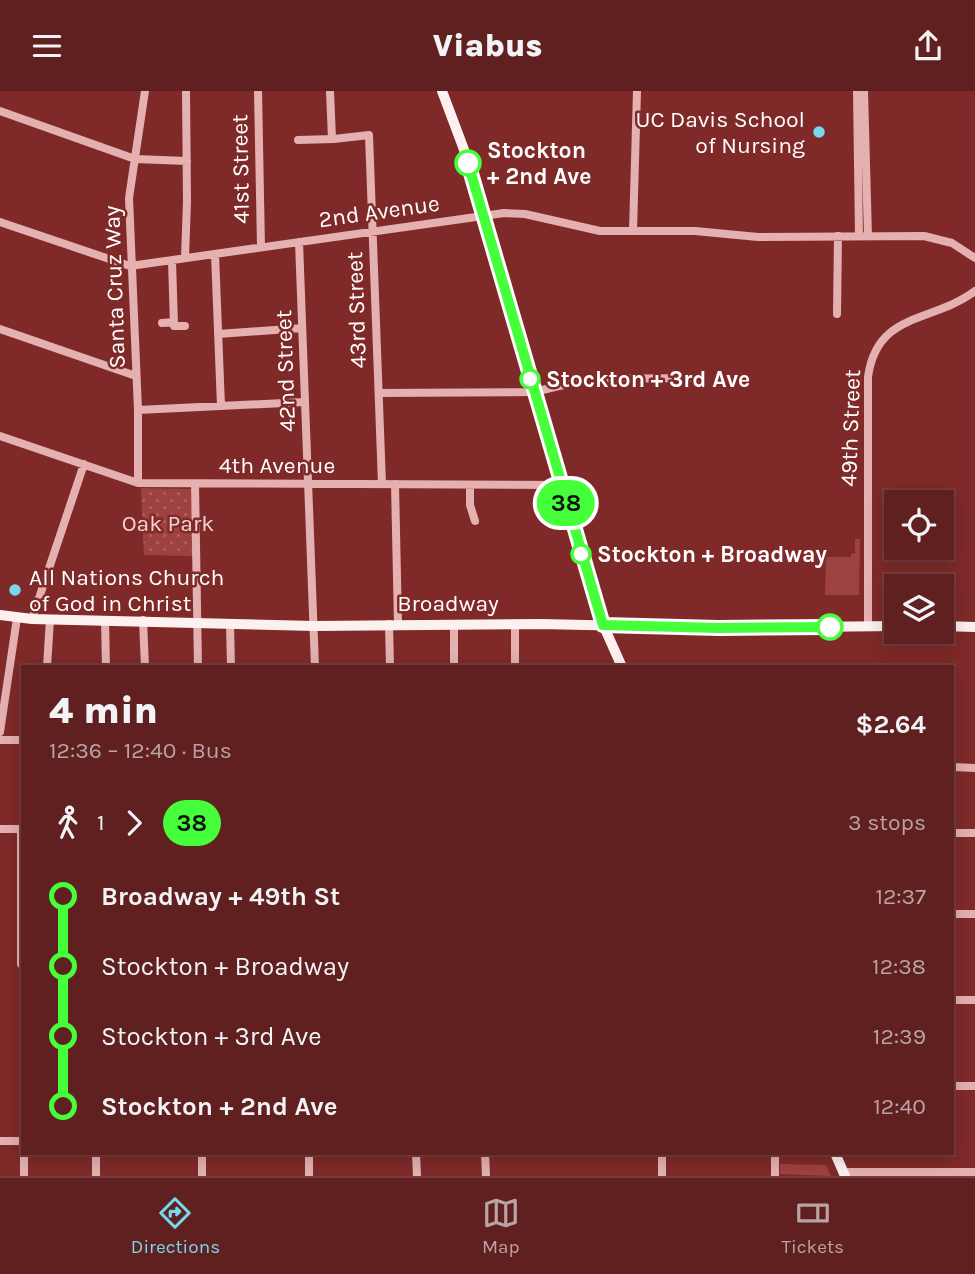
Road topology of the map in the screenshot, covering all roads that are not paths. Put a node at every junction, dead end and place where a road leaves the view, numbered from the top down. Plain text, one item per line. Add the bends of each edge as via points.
1 (145, 91) edge
2 (186, 91) edge
3 (258, 91) edge
4 (330, 91) edge
5 (442, 91) edge
6 (636, 91) edge
7 (857, 91) edge
8 (864, 91) edge
9 (0, 111) edge
10 (331, 139) junction
11 (298, 140) dead end
12 (135, 159) junction
13 (187, 162) junction
14 (484, 215) junction
15 (0, 222) edge
16 (373, 231) junction
17 (634, 231) junction
18 (838, 236) junction
19 (863, 236) junction
20 (299, 241) junction
21 (261, 247) junction
22 (215, 254) junction
23 (185, 258) junction
24 (975, 258) edge
25 (172, 260) junction
26 (130, 266) junction
27 (975, 291) edge
28 (837, 314) dead end
29 (174, 322) junction
30 (162, 323) dead end
31 (186, 327) dead end
32 (302, 328) junction
33 (0, 329) edge
34 (218, 334) junction
35 (136, 376) junction
36 (700, 378) dead end
37 (534, 392) junction
38 (379, 393) junction
39 (305, 402) junction
40 (221, 406) junction
41 (138, 410) junction
42 (0, 436) edge
43 (84, 464) junction
44 (138, 483) junction
45 (195, 484) junction
46 (308, 484) junction
47 (382, 484) junction
48 (395, 484) junction
49 (470, 485) junction
50 (561, 485) junction
51 (475, 521) dead end
52 (0, 615) edge
53 (17, 618) junction
54 (32, 619) junction
55 (50, 619) junction
56 (105, 621) junction
57 (143, 621) junction
58 (198, 623) junction
59 (230, 624) junction
60 (393, 624) junction
61 (454, 624) junction
62 (515, 624) junction
63 (603, 625) junction
64 (314, 626) junction
65 (868, 626) junction
66 (884, 626) edge
67 (954, 627) edge
68 (975, 627) edge
69 (47, 665) edge
70 (106, 665) edge
71 (145, 665) edge
72 (198, 665) edge
73 (231, 665) edge
74 (314, 665) edge
75 (390, 665) edge
76 (454, 665) edge
77 (515, 665) edge
78 (621, 665) edge
79 (0, 732) edge
80 (0, 740) edge
81 (21, 740) edge
82 (954, 767) edge
83 (975, 768) edge
84 (0, 829) edge
85 (21, 829) edge
86 (954, 833) edge
87 (975, 833) edge
88 (954, 914) edge
89 (975, 914) edge
90 (954, 1000) edge
91 (975, 1000) edge
92 (954, 1086) edge
93 (975, 1086) edge
94 (0, 1141) edge
95 (21, 1141) edge
96 (24, 1155) edge
97 (96, 1155) edge
98 (202, 1155) edge
99 (309, 1155) edge
100 (416, 1155) edge
101 (485, 1155) edge
102 (662, 1155) edge
103 (775, 1155) edge
104 (836, 1155) edge
105 (975, 1172) edge
106 (844, 1174) edge
107 (24, 1176) edge
108 (96, 1176) edge
109 (202, 1176) edge
110 (309, 1176) edge
111 (417, 1176) edge
112 (486, 1176) edge
113 (662, 1176) edge
114 (775, 1176) edge

1 - 12 street, Santa Cruz Way
2 - 13 street
3 - 21 street, 41st Street
4 - 10 street
5 - 14 main road
6 - 17 street
7 - 19 street
8 - 19 street
9 - 12 street
10 - 11 street
10 - 16 street, 43rd Street via 369,135
12 - 13 street
12 - 26 street, Santa Cruz Way via 129,198
13 - 23 street
14 - 16 street, 2nd Avenue
14 - 17 street, 2nd Avenue via 525,214 585,229
14 - 37 main road
15 - 26 street, 2nd Avenue
16 - 20 street, 2nd Avenue
16 - 38 street, 43rd Street
17 - 18 street, 2nd Avenue
18 - 19 street, 2nd Avenue
18 - 28 street
19 - 24 street, 2nd Avenue via 935,237
20 - 21 street, 2nd Avenue
20 - 32 street, 42nd Street
21 - 22 street, 2nd Avenue
22 - 23 street, 2nd Avenue
22 - 34 street
23 - 25 street, 2nd Avenue
25 - 26 street, 2nd Avenue
25 - 29 street
26 - 35 street, Santa Cruz Way
27 - 65 street, 49th Street via 948,307 897,326 881,340 872,359 868,377
29 - 30 street
29 - 31 street via 174,326
32 - 34 street
32 - 39 street, 42nd Street
33 - 35 street
34 - 40 street
35 - 41 street, Santa Cruz Way
36 - 37 street via 588,379
37 - 38 street
37 - 50 main road
38 - 47 street, 43rd Street
39 - 40 street
39 - 46 street, 42nd Street
40 - 41 street
41 - 44 street, Santa Cruz Way
42 - 43 street, 4th Avenue
43 - 44 street, 4th Avenue
43 - 54 street
44 - 45 street, 4th Avenue
45 - 46 street, 4th Avenue
45 - 58 street
46 - 47 street, 4th Avenue
46 - 64 street, 42nd Street
47 - 48 street, 4th Avenue
48 - 49 street, 4th Avenue
48 - 60 street
49 - 50 street, 4th Avenue
49 - 51 street
50 - 63 main road
52 - 53 main road, Broadway
53 - 54 main road, Broadway
53 - 79 street
54 - 55 main road, Broadway
55 - 56 main road, Broadway
55 - 69 street
56 - 57 main road, Broadway
56 - 70 street
57 - 58 main road, Broadway
57 - 71 street
58 - 59 main road, Broadway
58 - 72 street
59 - 64 main road, Broadway
59 - 73 street
60 - 61 main road, Broadway
60 - 64 main road, Broadway
60 - 75 street
61 - 62 main road, Broadway
61 - 76 street
62 - 63 main road, Broadway
62 - 77 street
63 - 65 main road, Broadway
63 - 78 main road
64 - 74 street, 42nd Street
65 - 66 main road, Broadway
67 - 68 main road
80 - 81 street
82 - 83 street
84 - 85 street
86 - 87 street
88 - 89 street
90 - 91 street
92 - 93 street
94 - 95 street
96 - 107 street
97 - 108 street
98 - 109 street
99 - 110 street
100 - 111 street
101 - 112 street
102 - 113 street
103 - 114 street
104 - 106 main road
105 - 106 street

